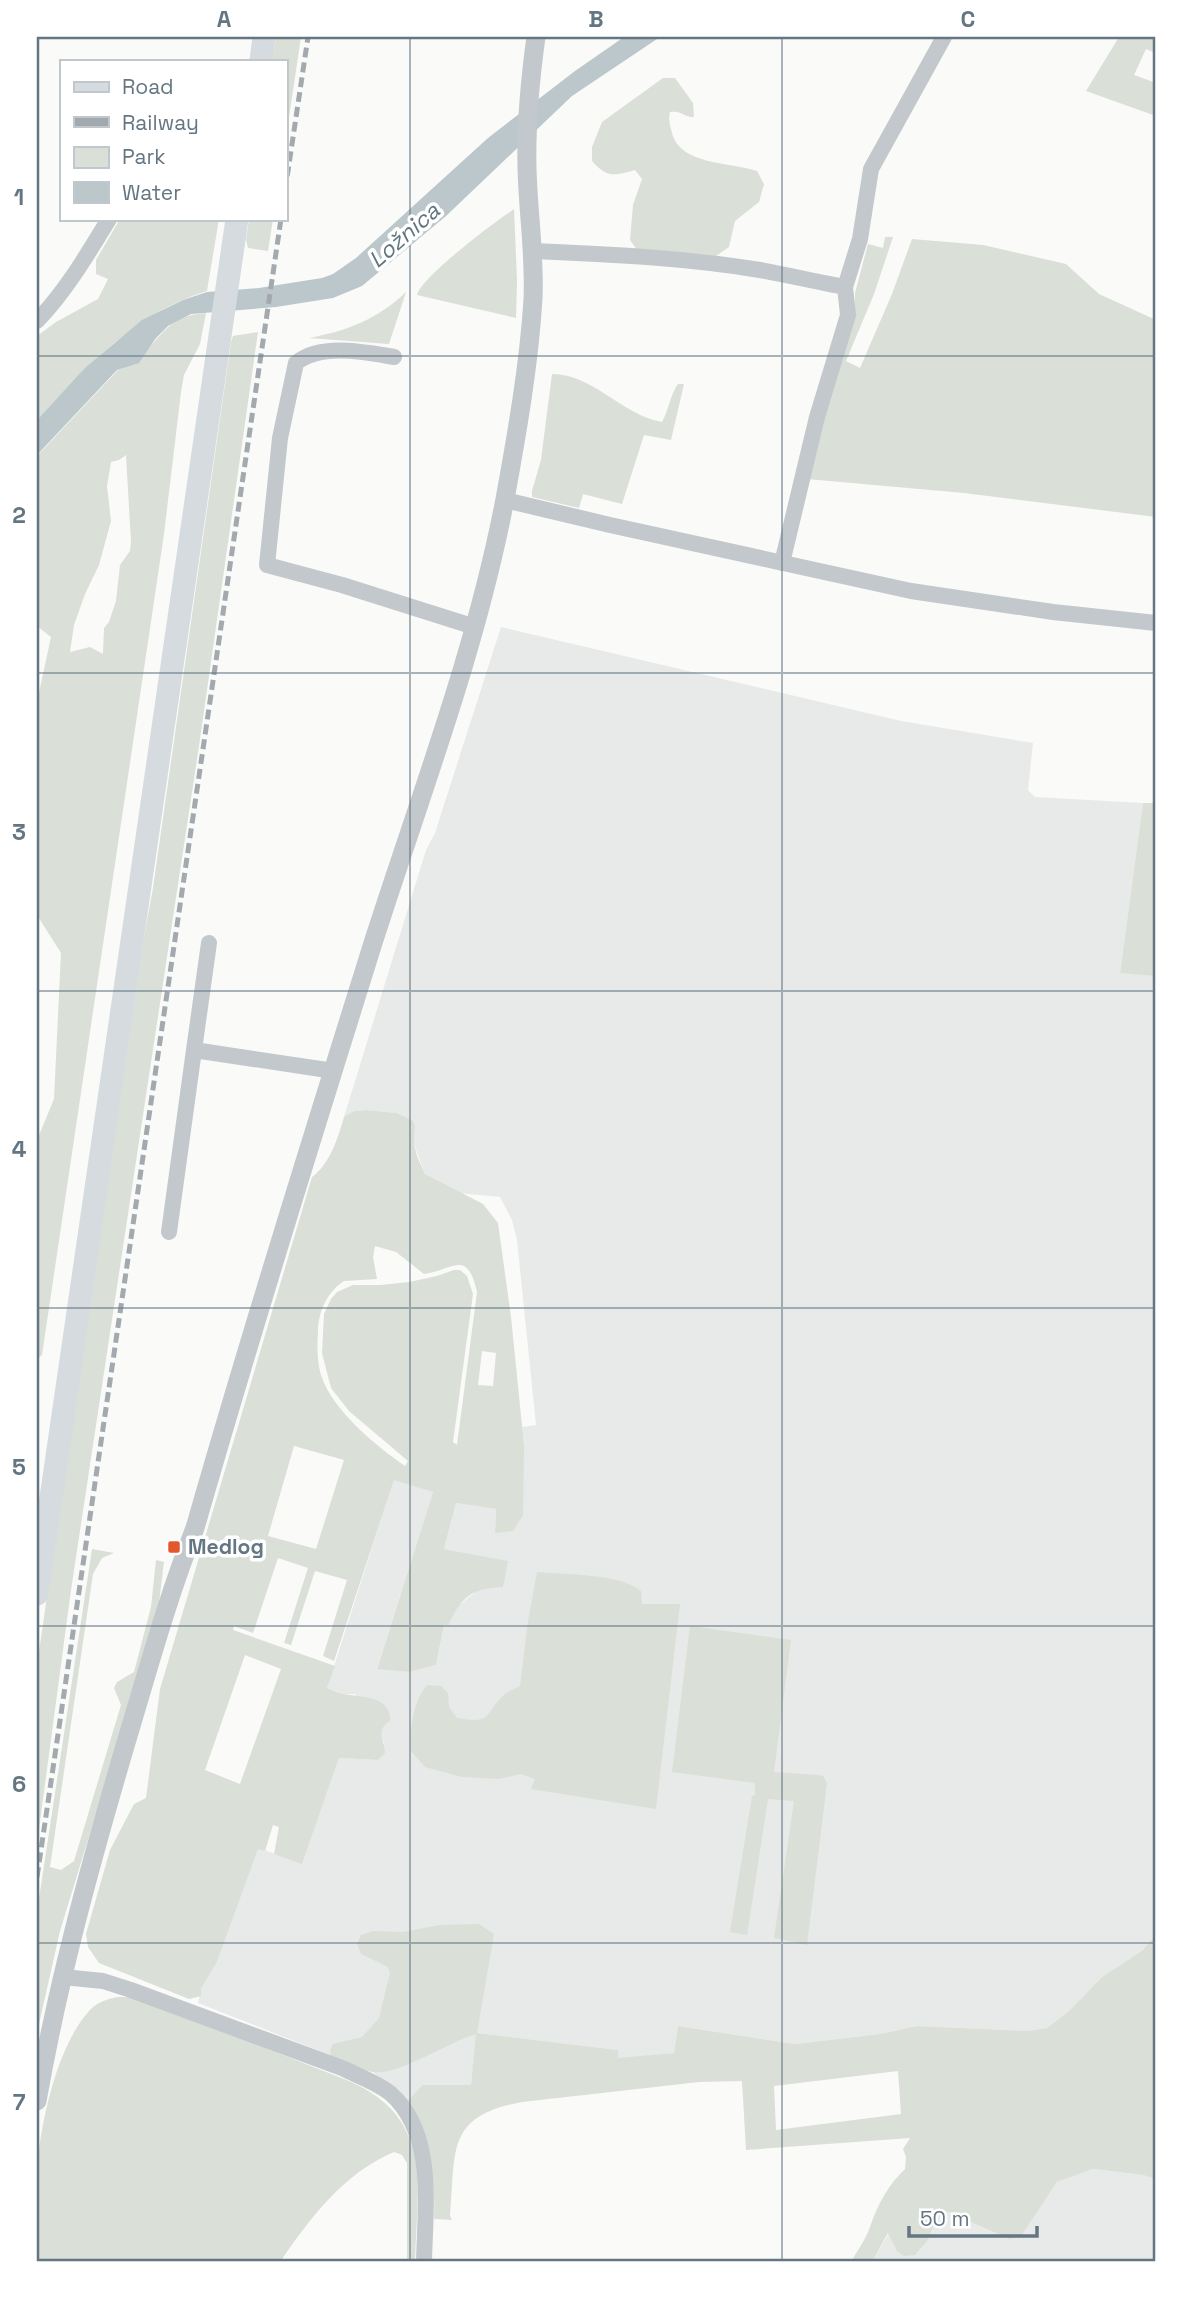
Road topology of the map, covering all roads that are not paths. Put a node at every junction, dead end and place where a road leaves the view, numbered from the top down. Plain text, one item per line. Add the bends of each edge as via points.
1 (264, 37) edge
2 (536, 37) edge
3 (944, 37) edge
4 (261, 60) edge
5 (108, 220) edge
6 (237, 220) edge
7 (533, 251) junction
8 (845, 287) junction
9 (37, 321) edge
10 (394, 357) dead end
11 (505, 500) junction
12 (782, 563) junction
13 (1156, 623) edge
14 (475, 627) junction
15 (209, 943) dead end
16 (194, 1049) junction
17 (334, 1071) junction
18 (169, 1232) dead end
19 (37, 1594) edge
20 (63, 1977) junction
21 (37, 2101) edge
22 (424, 2262) edge

1 - 4 main road
2 - 7 street via 528,127
3 - 8 street via 871,169 860,239
5 - 9 street
6 - 19 main road
7 - 8 street via 699,263
7 - 11 street via 529,342
8 - 12 street via 848,315 817,417
10 - 14 street via 321,351 296,363 280,438 267,565
11 - 12 street
11 - 14 street
12 - 13 street via 911,591
14 - 17 street
15 - 16 street
16 - 17 street
16 - 18 street
17 - 20 street via 195,1528 175,1578
20 - 21 street
20 - 22 street via 103,1981 131,1990 342,2068 390,2093 404,2108 420,2147

